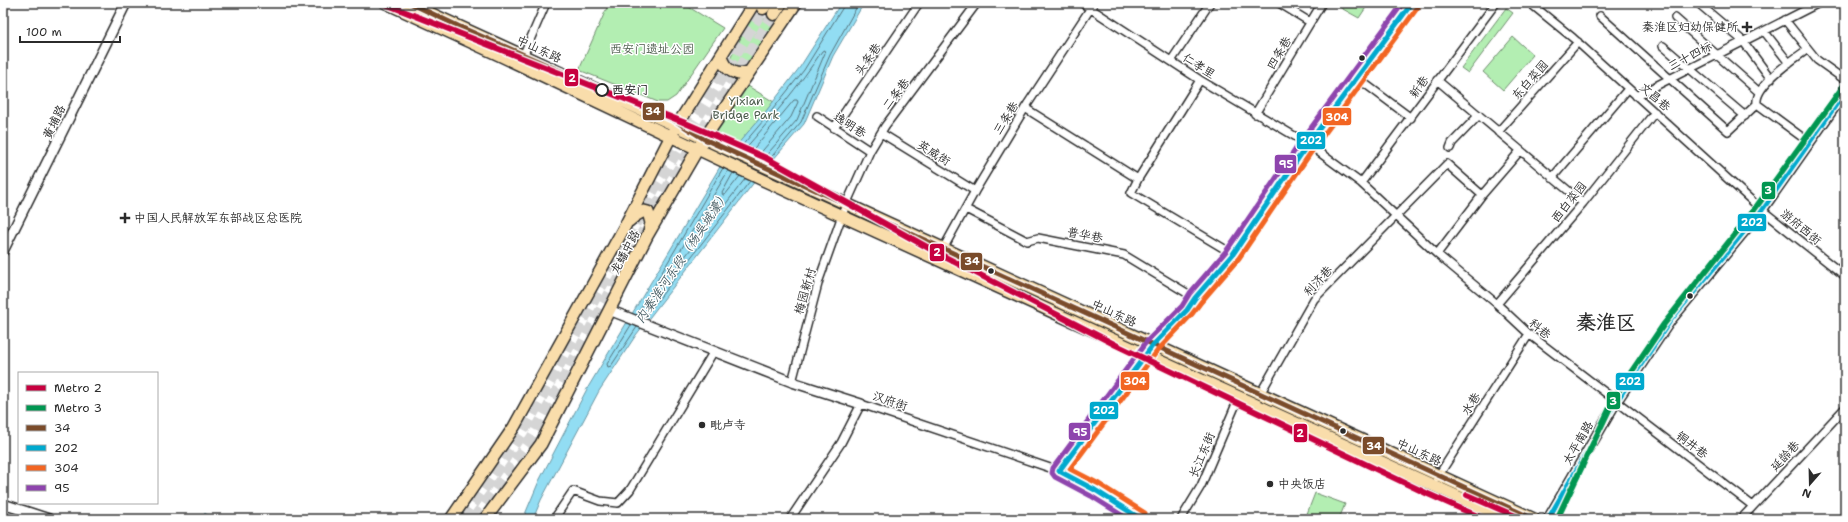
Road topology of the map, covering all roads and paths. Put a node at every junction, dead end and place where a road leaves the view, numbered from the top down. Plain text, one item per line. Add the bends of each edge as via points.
1 (126, 3) edge
2 (386, 3) edge
3 (408, 3) edge
4 (546, 3) edge
5 (781, 3) edge
6 (796, 3) edge
7 (919, 3) edge
8 (977, 3) edge
9 (1082, 3) edge
10 (1210, 3) edge
11 (1279, 3) edge
12 (1322, 3) edge
13 (1412, 3) edge
14 (1496, 3) edge
15 (1530, 3) edge
16 (1698, 3) edge
17 (1819, 3) edge
18 (1092, 6) edge
19 (1805, 6) edge
20 (764, 7) edge
21 (1600, 16) dead end
22 (1675, 18) dead end
23 (1785, 20) junction
24 (1310, 22) junction
25 (1764, 31) junction
26 (1743, 41) junction
27 (1578, 42) junction
28 (1663, 46) dead end
29 (1808, 49) junction
30 (1717, 54) junction
31 (522, 56) junction
32 (721, 56) junction
33 (1171, 61) junction
34 (1789, 63) junction
35 (1689, 69) junction
36 (750, 71) junction
37 (1356, 77) junction
38 (1771, 79) junction
39 (1200, 80) junction
40 (1437, 80) junction
41 (1669, 80) junction
42 (1845, 80) edge
43 (1628, 88) junction
44 (1759, 92) junction
45 (1845, 92) edge
46 (1636, 96) junction
47 (1757, 104) junction
48 (1025, 108) junction
49 (1656, 112) junction
50 (1255, 114) junction
51 (1479, 115) junction
52 (817, 116) dead end
53 (1745, 116) junction
54 (1410, 118) junction
55 (677, 127) junction
56 (834, 128) junction
57 (1498, 132) junction
58 (881, 133) junction
59 (671, 137) junction
60 (704, 139) junction
61 (1810, 143) junction
62 (1308, 144) junction
63 (1450, 148) dead end
64 (698, 150) junction
65 (1520, 150) junction
66 (870, 152) junction
67 (1552, 178) junction
68 (1138, 179) junction
69 (1361, 183) junction
70 (975, 191) junction
71 (1482, 195) junction
72 (1583, 203) junction
73 (844, 209) junction
74 (966, 209) junction
75 (1762, 210) junction
76 (1397, 217) junction
77 (625, 226) junction
78 (647, 236) junction
79 (944, 249) junction
80 (3, 251) edge
81 (1233, 254) junction
82 (1437, 254) junction
83 (1845, 276) edge
84 (1195, 298) junction
85 (1497, 304) junction
86 (609, 310) junction
87 (1529, 334) junction
88 (1153, 345) junction
89 (714, 351) junction
90 (1146, 355) junction
91 (792, 382) junction
92 (1260, 394) junction
93 (1239, 397) junction
94 (1616, 402) junction
95 (861, 404) junction
96 (1845, 409) edge
97 (1059, 471) junction
98 (1439, 476) junction
99 (1433, 485) junction
100 (3, 504) edge
101 (1753, 506) junction
102 (49, 519) edge
103 (451, 519) edge
104 (485, 519) edge
105 (554, 519) edge
106 (790, 519) edge
107 (1142, 519) edge
108 (1181, 519) edge
109 (1507, 519) edge
110 (1534, 519) edge
111 (1548, 519) edge
112 (1741, 519) edge

1 - 80 main road, 黄埔路
2 - 59 main road, 中山东路
3 - 31 main road, 中山东路
4 - 31 street
5 - 20 highway
6 - 36 main road, 龙蟠中路
7 - 56 street, 头条巷
8 - 58 street, 二条巷
9 - 18 street, 仁孝里
10 - 33 street
11 - 24 street
12 - 24 street, 四条巷
13 - 37 main road
14 - 40 street, 新巷
15 - 27 street, 文昌巷
16 - 26 street
17 - 19 street, 三十四标
18 - 33 street, 仁孝里
18 - 48 street, 三条巷
19 - 23 street, 三十四标
20 - 32 main road, 龙蟠中路
21 - 41 street
22 - 30 street
23 - 25 street, 三十四标
23 - 29 street
24 - 50 street, 四条巷
25 - 26 street, 三十四标
25 - 34 street
26 - 30 street, 三十四标
26 - 38 street
27 - 43 street, 文昌巷
27 - 57 street, 东白菜园
28 - 35 street
29 - 34 street
29 - 42 street via 1817,60
30 - 35 street, 三十四标
30 - 44 street
31 - 55 main road, 中山东路
32 - 36 main road via 724,65 734,72 744,74
32 - 55 main road, 龙蟠中路
33 - 39 street, 仁孝里
34 - 38 street
35 - 41 street, 三十四标
35 - 53 street
36 - 60 main road, 龙蟠中路
37 - 54 street
37 - 62 main road
38 - 44 street
39 - 50 street, 仁孝里
39 - 68 street
40 - 51 street
40 - 54 street, 新巷
41 - 46 street, 三十四标
41 - 53 street via 1728,131
43 - 46 street, 文昌巷
43 - 67 street
44 - 47 street
45 - 61 main road, 太平南路
46 - 49 street, 文昌巷
47 - 53 street
47 - 61 street
48 - 68 street
48 - 70 street, 三条巷
49 - 72 street, 西白菜园
49 - 75 street, 文昌巷
50 - 62 street, 仁孝里
51 - 57 street
51 - 63 street
52 - 56 street, 逸明巷
54 - 69 street, 新巷
55 - 59 main road, 龙蟠中路
55 - 60 main road, 中山东路
56 - 66 street, 逸明巷
57 - 65 street
58 - 66 street, 二条巷
58 - 70 street, 英威街
59 - 64 main road, 中山东路
59 - 77 main road, 龙蟠中路
60 - 64 main road, 龙蟠中路
60 - 73 main road, 中山东路
61 - 75 main road, 太平南路
62 - 69 street, 科巷
62 - 81 main road
64 - 73 main road, 中山东路 via 763,180
64 - 78 main road, 龙蟠中路
65 - 67 street
65 - 71 street
66 - 73 street, 二条巷
67 - 72 street
68 - 81 street via 1131,193
69 - 76 street, 科巷
70 - 74 street, 三条巷
71 - 76 street, 利济巷 via 1447,164
71 - 82 street
72 - 85 street, 西白菜园
73 - 79 main road, 中山东路
73 - 90 main road, 中山东路
73 - 91 street, 梅园新村 via 819,280
74 - 79 street, 三条巷
74 - 84 street, 普华巷 via 1027,241 1038,238 1124,255
75 - 83 street, 游府西街
75 - 94 main road, 太平南路 via 1670,321
76 - 82 street, 科巷
76 - 92 street, 利济巷 via 1314,299
77 - 78 main road via 635,216 644,211 648,212 651,224
77 - 103 main road, 龙蟠中路 via 514,427
78 - 86 main road, 龙蟠中路
79 - 88 main road, 中山东路
81 - 84 main road
82 - 85 street, 科巷
84 - 88 main road via 1187,310
85 - 87 street, 科巷
86 - 89 main road, 汉府街
86 - 104 main road, 龙蟠中路 via 540,444
87 - 94 street, 科巷
87 - 98 street, 水巷
88 - 90 street
88 - 92 main road, 中山东路
89 - 91 main road, 汉府街
89 - 105 street via 630,490 618,503 600,501 572,491
90 - 93 main road, 中山东路
90 - 97 street
91 - 95 main road, 汉府街
92 - 98 main road, 中山东路
93 - 99 main road, 中山东路
93 - 108 street, 长江东街 via 1200,486
94 - 101 street, 铜井巷
94 - 111 main road, 太平南路
95 - 97 street, 汉府街
95 - 106 street via 841,442
96 - 101 street, 延龄巷
97 - 107 main road
98 - 99 street, 水巷
98 - 110 main road, 中山东路
99 - 109 main road, 中山东路
100 - 102 main road
101 - 112 street, 延龄巷

